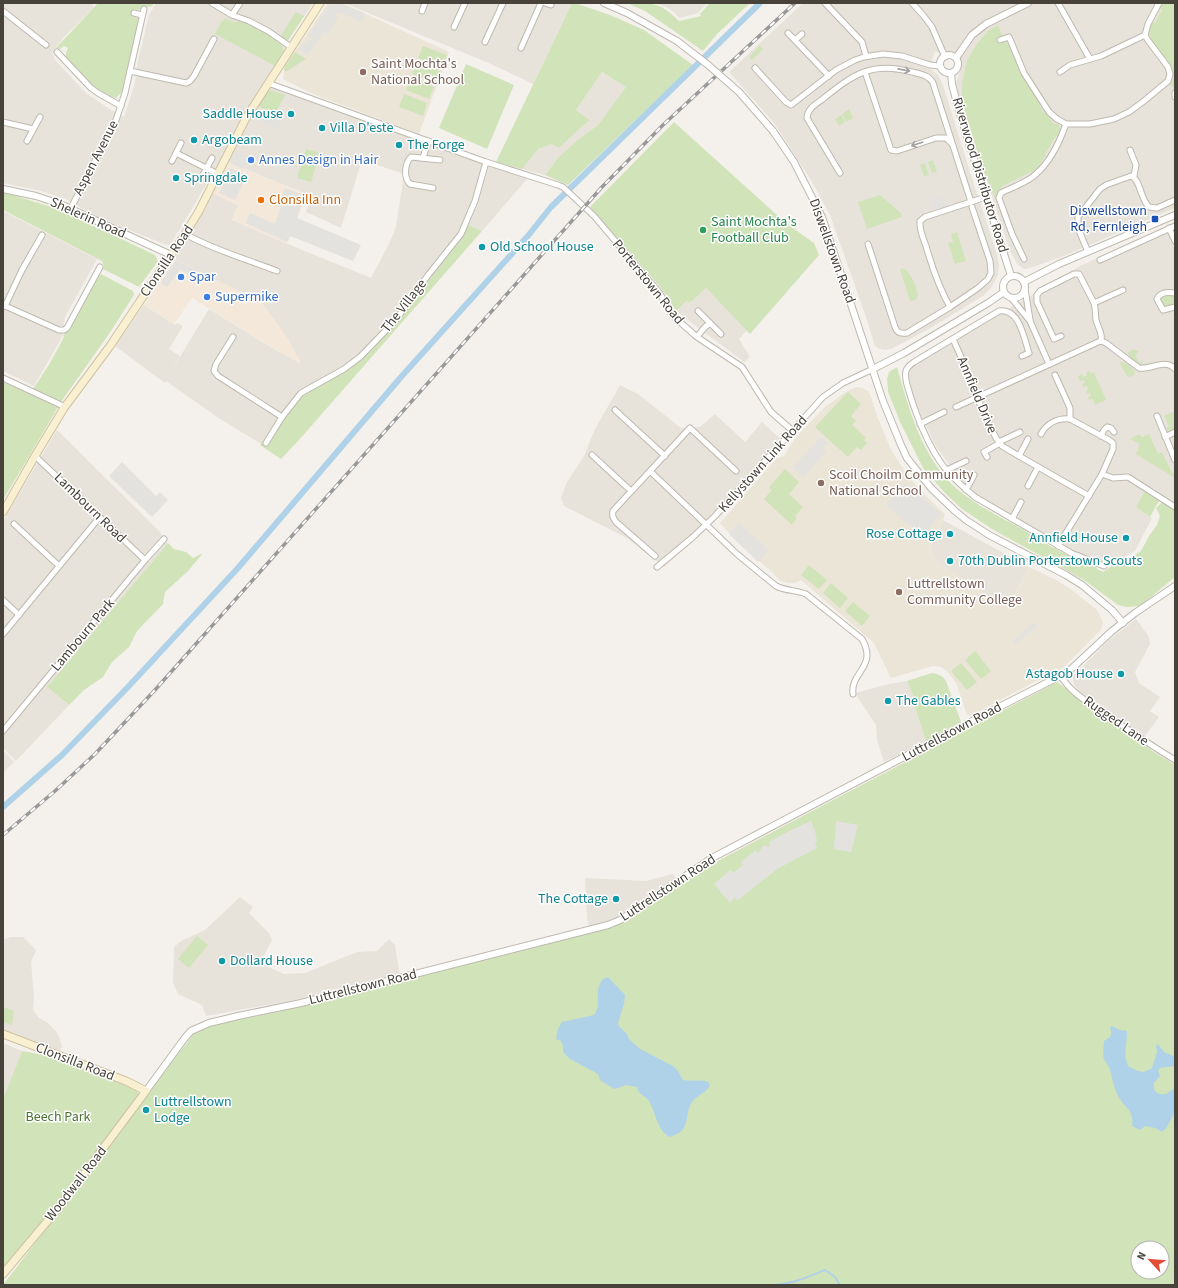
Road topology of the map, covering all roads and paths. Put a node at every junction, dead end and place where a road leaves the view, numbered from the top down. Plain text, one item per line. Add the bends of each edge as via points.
1 (212, 3) edge
2 (240, 3) edge
3 (320, 3) edge
4 (425, 3) edge
5 (464, 3) edge
6 (503, 3) edge
7 (541, 3) edge
8 (545, 3) edge
9 (604, 3) edge
10 (825, 3) edge
11 (834, 3) edge
12 (912, 3) edge
13 (1028, 3) edge
14 (1058, 3) edge
15 (1159, 3) edge
16 (551, 5) dead end
17 (830, 8) junction
18 (3, 11) edge
19 (422, 11) dead end
20 (134, 13) dead end
21 (232, 15) junction
22 (454, 27) dead end
23 (788, 33) dead end
24 (802, 34) dead end
25 (1145, 35) junction
26 (214, 39) dead end
27 (795, 40) junction
28 (1000, 40) dead end
29 (486, 42) dead end
30 (46, 45) dead end
31 (291, 47) junction
32 (521, 48) dead end
33 (57, 52) dead end
34 (866, 56) junction
35 (945, 56) junction
36 (956, 58) junction
37 (1090, 59) junction
38 (940, 66) junction
39 (755, 68) dead end
40 (130, 71) junction
41 (865, 72) junction
42 (1060, 72) dead end
43 (951, 73) junction
44 (829, 76) junction
45 (268, 83) junction
46 (1175, 93) edge
47 (1175, 97) edge
48 (121, 106) junction
49 (40, 116) dead end
50 (3, 122) edge
51 (1066, 124) junction
52 (33, 129) junction
53 (27, 141) dead end
54 (428, 142) junction
55 (181, 143) dead end
56 (952, 145) junction
57 (1130, 150) dead end
58 (176, 153) junction
59 (212, 158) dead end
60 (423, 158) junction
61 (440, 160) dead end
62 (172, 161) dead end
63 (486, 162) junction
64 (207, 168) junction
65 (840, 173) dead end
66 (218, 174) junction
67 (203, 175) dead end
68 (1134, 176) junction
69 (433, 188) dead end
70 (3, 189) edge
71 (986, 197) junction
72 (1175, 200) edge
73 (971, 205) junction
74 (71, 208) junction
75 (1175, 215) edge
76 (1175, 226) edge
77 (1169, 228) junction
78 (185, 234) junction
79 (42, 235) dead end
80 (1175, 241) edge
81 (868, 244) dead end
82 (1088, 252) junction
83 (171, 255) junction
84 (1024, 259) dead end
85 (1100, 260) dead end
86 (100, 267) dead end
87 (277, 271) dead end
88 (1011, 276) junction
89 (1024, 282) junction
90 (1026, 289) junction
91 (1123, 290) dead end
92 (1004, 292) junction
93 (1175, 293) edge
94 (1012, 299) junction
95 (1094, 304) junction
96 (4, 305) edge
97 (950, 307) junction
98 (1175, 307) edge
99 (698, 311) dead end
100 (1030, 321) junction
101 (710, 323) junction
102 (721, 334) dead end
103 (234, 336) dead end
104 (1061, 336) dead end
105 (697, 337) junction
106 (953, 339) junction
107 (1101, 342) junction
108 (1022, 356) dead end
109 (1049, 364) junction
110 (873, 369) junction
111 (1175, 369) edge
112 (1055, 375) dead end
113 (3, 378) edge
114 (977, 397) junction
115 (956, 407) dead end
116 (64, 408) junction
117 (615, 410) dead end
118 (944, 412) dead end
119 (1157, 416) dead end
120 (282, 418) junction
121 (1070, 420) junction
122 (920, 424) junction
123 (792, 431) junction
124 (1020, 432) dead end
125 (1114, 432) dead end
126 (1175, 432) edge
127 (1041, 434) dead end
128 (1101, 436) junction
129 (1165, 437) junction
130 (1028, 439) dead end
131 (1000, 443) junction
132 (266, 444) dead end
133 (592, 455) dead end
134 (35, 456) junction
135 (665, 456) junction
136 (1019, 456) junction
137 (987, 457) dead end
138 (966, 460) dead end
139 (1175, 460) edge
140 (1038, 467) junction
141 (947, 470) junction
142 (736, 471) dead end
143 (651, 472) junction
144 (1102, 474) junction
145 (974, 475) dead end
146 (1028, 486) dead end
147 (966, 490) junction
148 (631, 491) junction
149 (1089, 496) junction
150 (1021, 502) dead end
151 (1175, 507) edge
152 (3, 512) edge
153 (99, 518) junction
154 (1012, 519) junction
155 (14, 524) dead end
156 (707, 524) junction
157 (164, 539) dead end
158 (1058, 546) junction
159 (655, 556) dead end
160 (145, 560) junction
161 (59, 566) junction
162 (1104, 566) dead end
163 (657, 567) dead end
164 (1175, 586) edge
165 (3, 600) edge
166 (19, 615) junction
167 (1123, 622) junction
168 (3, 634) edge
169 (1061, 676) junction
170 (853, 694) dead end
171 (3, 731) edge
172 (1175, 760) edge
173 (3, 1034) edge
174 (146, 1091) junction
175 (3, 1274) edge

1 - 21 street
2 - 21 street
3 - 31 main road, Clonsilla Road
4 - 19 street
5 - 22 street
6 - 29 street
7 - 32 street
8 - 16 street
9 - 110 street, Diswellstown Road, bridge via 634,16 677,41 739,92 773,131 794,162 822,217
10 - 17 street
11 - 17 street
12 - 35 street via 932,27
13 - 36 street via 986,24 972,35
14 - 37 street
15 - 25 street
17 - 34 street via 862,42
18 - 30 street
20 - 40 street, Aspen Avenue via 143,12
21 - 31 street via 268,31
23 - 27 street
24 - 27 street
25 - 37 street
25 - 51 street via 1168,67 1170,76 1166,83 1129,112 1114,119 1090,124
26 - 40 street via 194,76 186,83
27 - 44 street
28 - 51 street via 1008,37 1024,73 1049,112
31 - 45 main road, Clonsilla Road
33 - 48 street, Aspen Avenue via 92,88
34 - 38 street via 902,56
34 - 44 street via 854,60
35 - 36 street via 951,55
35 - 38 street
36 - 43 street via 958,68
37 - 42 street via 1070,65
38 - 43 street via 943,71
39 - 44 street via 786,102 791,104
40 - 48 street, Aspen Avenue
41 -> 56 street via 892,68 931,79
56 -> 41 street via 946,138 939,137 897,151 891,150
41 - 65 street via 848,80 813,106 807,114
43 - 71 street, Riverwood Distributor Road via 959,111
45 - 54 street
45 - 66 main road, Clonsilla Road via 246,118
46 - 47 street
48 - 74 street, Aspen Avenue via 111,132
49 - 52 street
50 - 52 street
51 - 84 street via 1059,143 1036,175 1001,194 999,198
52 - 53 street
54 - 60 street
54 - 63 street
55 - 58 street
56 - 73 street
57 - 68 street via 1136,165
58 - 62 street
58 - 64 street
59 - 64 street
60 - 61 street
60 - 69 street via 409,159 406,177 410,184
63 - 105 street, Porterstown Road via 563,187 594,216 659,292 672,315
63 - 120 street, The Village via 475,201 461,234 395,321 360,357 301,393
64 - 66 street
64 - 67 street
66 - 78 main road, Clonsilla Road
68 - 72 street via 1149,208 1157,208
68 - 82 street via 1104,187 1095,194 1078,217 1078,228
70 - 74 street, Shelerin Road
71 - 73 street
71 - 88 street, Riverwood Distributor Road
73 - 97 street via 990,261 990,273 986,282
73 - 97 street via 925,216 919,224 940,288
74 - 83 street, Shelerin Road
75 - 82 street
76 - 77 street
77 - 80 street
77 - 85 street
78 - 83 main road, Clonsilla Road
78 - 87 street via 213,248
79 - 96 street
81 - 97 street via 895,327 899,332 910,332
82 - 89 street
83 - 116 main road, Clonsilla Road via 110,346
86 - 96 street via 66,330 59,330
88 - 89 street via 1019,277
88 - 92 street via 1005,281
89 - 90 street
90 - 94 street via 1022,296
90 - 100 street
91 - 95 street
92 - 94 street
92 - 110 street
93 - 98 street via 1167,292 1157,299 1165,311
94 - 100 street
95 - 104 street via 1079,274 1040,291 1037,302 1054,339
95 - 107 street via 1102,333
99 - 101 street
100 - 109 street
101 - 102 street
101 - 105 street
103 - 120 street via 214,371
105 - 123 street, Porterstown Road via 742,367 771,412
106 - 108 street via 999,311 1006,311 1014,316 1019,324 1029,353
106 - 114 street, Annfield Drive
106 - 122 street via 914,362 906,370 906,381
107 - 109 street
107 - 111 street via 1139,368 1170,364
109 - 114 street
110 - 123 street, Kellystown Link Road via 833,389
110 - 167 street, Diswellstown Road via 901,446 931,488 974,525 1082,585
112 - 121 street via 1070,408
113 - 116 street
114 - 115 street
114 - 131 street, Annfield Drive
116 - 134 main road, Clonsilla Road
117 - 135 street
118 - 122 street
119 - 129 street
120 - 132 street, The Village
121 - 127 street via 1060,419 1046,426
121 - 128 street
122 - 141 street via 932,449
123 - 156 street, Kellystown Link Road
124 - 131 street
125 - 128 street via 1107,427
126 - 129 street
128 - 144 street via 1113,443
129 - 139 street
130 - 136 street
131 - 136 street, Annfield Drive
131 - 137 street via 984,452
133 - 148 street
134 - 152 main road, Clonsilla Road
134 - 153 street, Lambourn Road
135 - 142 street via 690,428
135 - 143 street
136 - 140 street, Annfield Drive
138 - 141 street
140 - 146 street
140 - 149 street, Annfield Drive
141 - 147 street
143 - 148 street
143 - 156 street
144 - 149 street
144 - 151 street via 1112,478 1128,477
145 - 147 street
147 - 154 street
148 - 159 street via 613,511 613,518
149 - 158 street
150 - 154 street
153 - 160 street, Lambourn Road
153 - 161 street
154 - 158 street
155 - 161 street
156 - 163 street, Kellystown Link Road
156 - 170 street via 737,554 776,586 806,594 862,640 866,646 867,656 854,681
157 - 160 street, Lambourn Park
158 - 162 street
160 - 171 street, Lambourn Park
161 - 166 street
164 - 167 street
165 - 166 street
166 - 168 street
167 - 169 street, Luttrellstown Road via 1077,665
169 - 172 street, Rugged Lane via 1077,694
169 - 174 street, Luttrellstown Road via 712,858 618,921 460,964 209,1023 191,1031
173 - 174 main road, Clonsilla Road
174 - 175 main road, Woodwall Road via 60,1206

